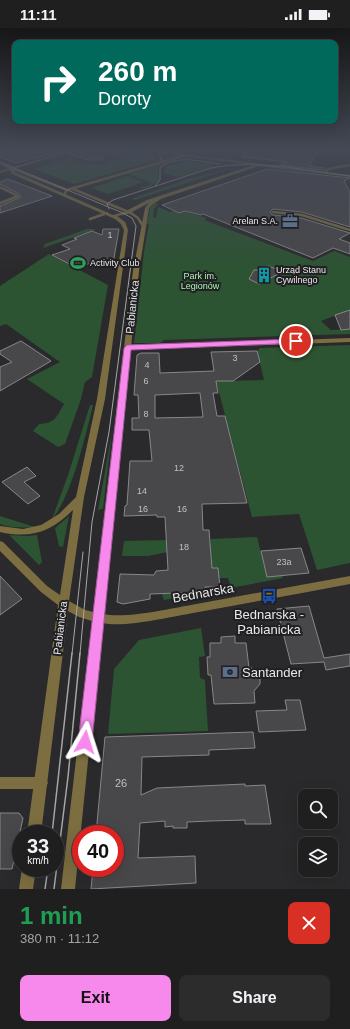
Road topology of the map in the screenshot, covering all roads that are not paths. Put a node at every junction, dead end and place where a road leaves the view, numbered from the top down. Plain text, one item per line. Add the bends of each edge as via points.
1 (7, 190) edge
2 (57, 190) edge
3 (71, 190) edge
4 (76, 190) edge
5 (182, 190) edge
6 (65, 193) junction
7 (159, 198) junction
8 (0, 203) edge
9 (128, 212) junction
10 (273, 212) dead end
11 (110, 215) junction
12 (90, 219) dead end
13 (143, 226) junction
14 (350, 230) edge
15 (350, 340) edge
16 (127, 348) junction
17 (80, 497) junction
18 (0, 529) edge
19 (0, 545) edge
20 (350, 580) edge
21 (63, 604) junction
22 (99, 618) junction
23 (0, 783) edge
24 (42, 783) junction
25 (35, 825) edge
26 (28, 877) edge
27 (26, 889) edge
28 (68, 889) edge

1 - 8 lane via 18,197
2 - 6 street
3 - 6 lane
4 - 9 lane
5 - 7 street
6 - 11 street
7 - 9 street
7 - 13 street, Pabianicka via 148,206
9 - 11 street
9 - 13 lane via 138,218
10 - 14 lane via 302,215
11 - 12 lane
11 - 17 street, Pabianicka via 123,223 126,234 101,399
13 - 16 street, Pabianicka
15 - 16 street
16 - 22 street, Pabianicka
17 - 18 street via 63,517 45,528 28,532
17 - 21 street, Pabianicka
19 - 21 street, Bednarska via 44,589
20 - 22 street, Bednarska via 146,617 121,620
21 - 22 street, Bednarska
21 - 24 street, Pabianicka
22 - 28 street, Pabianicka
23 - 24 street
24 - 25 street, Pabianicka
26 - 27 street

